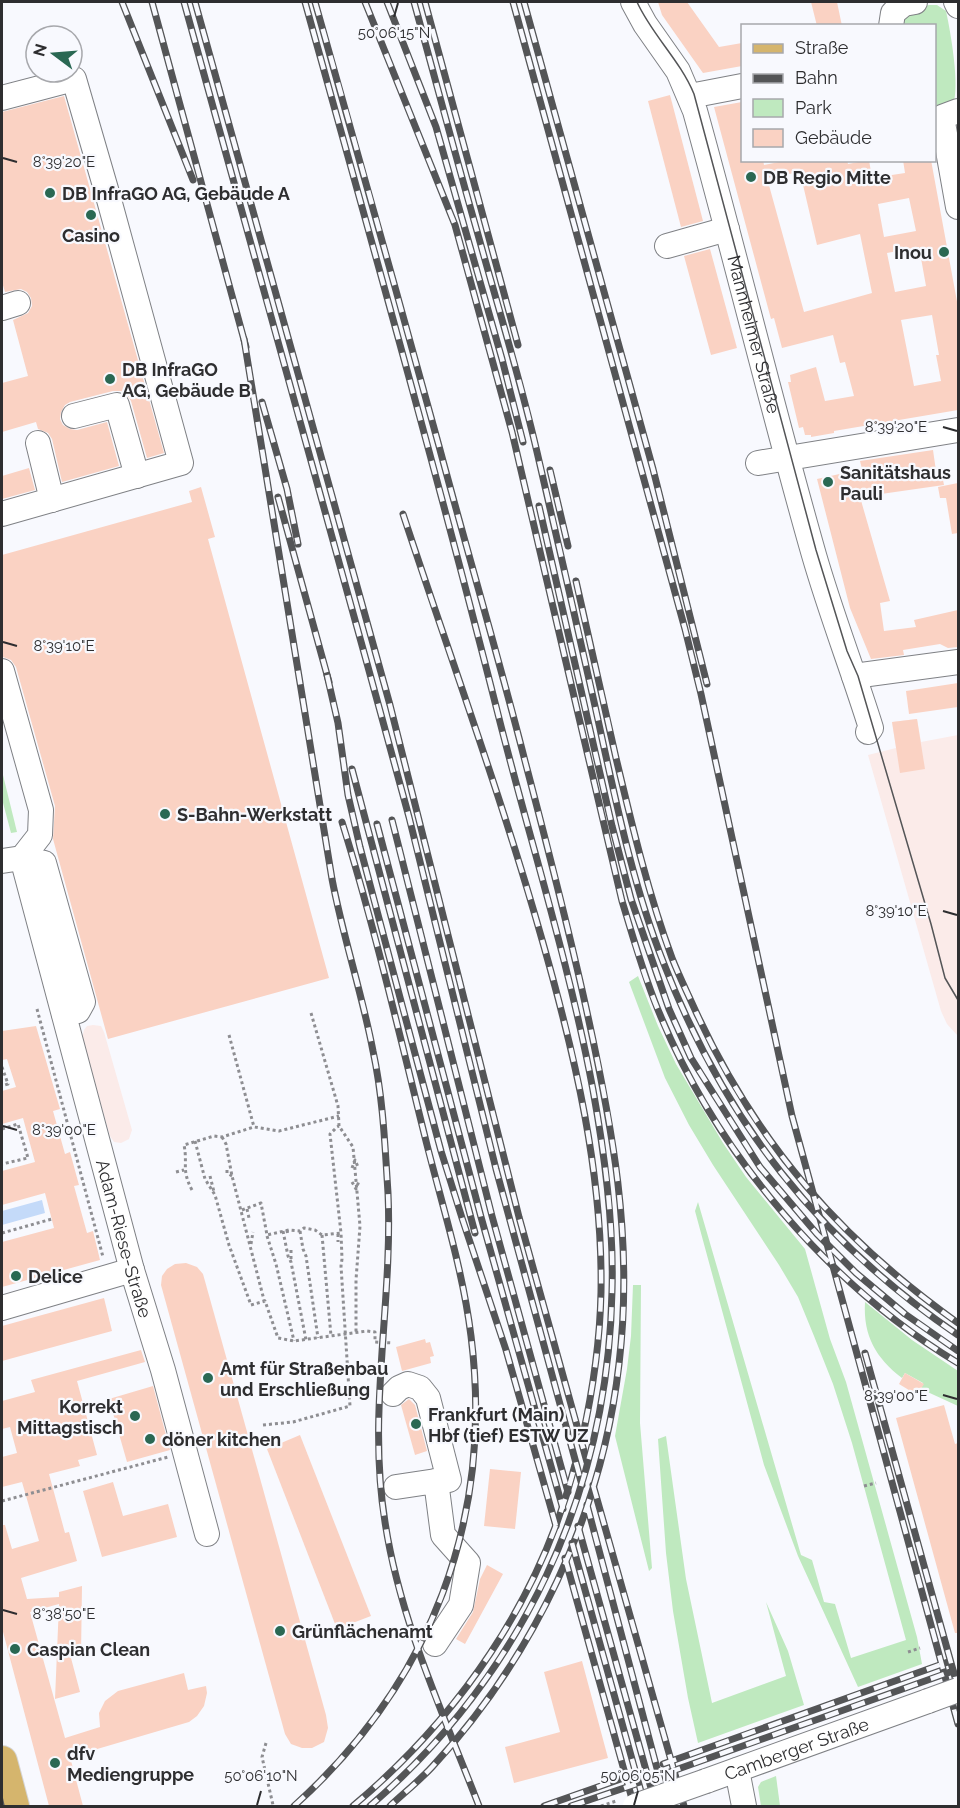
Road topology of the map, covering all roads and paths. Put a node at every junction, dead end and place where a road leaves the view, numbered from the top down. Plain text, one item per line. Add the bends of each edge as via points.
1 (633, 2) edge
2 (915, 2) edge
3 (956, 2) edge
4 (958, 6) edge
5 (891, 24) edge
6 (741, 86) edge
7 (690, 96) junction
8 (2, 98) edge
9 (958, 111) edge
10 (958, 207) edge
11 (727, 229) junction
12 (667, 246) dead end
13 (74, 416) dead end
14 (958, 430) edge
15 (38, 443) dead end
16 (787, 458) junction
17 (758, 463) dead end
18 (137, 476) junction
19 (52, 500) junction
20 (2, 514) edge
21 (958, 662) edge
22 (2, 671) edge
23 (854, 676) junction
24 (868, 732) dead end
25 (12, 859) edge
26 (37, 1009) dead end
27 (312, 1013) dead end
28 (229, 1035) dead end
29 (2, 1067) edge
30 (2, 1086) edge
31 (339, 1116) junction
32 (339, 1126) junction
33 (254, 1127) junction
34 (2, 1129) edge
35 (222, 1137) junction
36 (195, 1142) junction
37 (227, 1149) junction
38 (198, 1155) junction
39 (334, 1156) junction
40 (225, 1157) dead end
41 (355, 1160) junction
42 (204, 1163) dead end
43 (2, 1164) edge
44 (358, 1167) dead end
45 (186, 1168) junction
46 (352, 1168) dead end
47 (336, 1169) dead end
48 (227, 1170) dead end
49 (176, 1172) dead end
50 (210, 1176) dead end
51 (232, 1176) junction
52 (190, 1181) dead end
53 (359, 1181) dead end
54 (352, 1182) dead end
55 (338, 1183) dead end
56 (356, 1189) junction
57 (337, 1194) junction
58 (214, 1195) junction
59 (247, 1209) junction
60 (242, 1210) junction
61 (249, 1218) dead end
62 (52, 1219) dead end
63 (304, 1228) junction
64 (285, 1231) junction
65 (253, 1232) dead end
66 (300, 1232) junction
67 (2, 1233) edge
68 (304, 1233) dead end
69 (340, 1234) junction
70 (269, 1235) junction
71 (322, 1235) junction
72 (288, 1236) dead end
73 (272, 1240) dead end
74 (338, 1242) dead end
75 (250, 1246) junction
76 (306, 1247) dead end
77 (291, 1250) dead end
78 (275, 1254) dead end
79 (306, 1256) junction
80 (339, 1256) dead end
81 (291, 1262) junction
82 (276, 1264) junction
83 (341, 1266) junction
84 (132, 1270) junction
85 (108, 1277) junction
86 (265, 1301) junction
87 (2, 1308) edge
88 (356, 1332) junction
89 (344, 1334) junction
90 (331, 1336) junction
91 (318, 1338) junction
92 (306, 1340) junction
93 (294, 1341) junction
94 (393, 1343) dead end
95 (393, 1394) dead end
96 (263, 1425) dead end
97 (184, 1453) junction
98 (436, 1481) junction
99 (876, 1483) dead end
100 (864, 1486) dead end
101 (396, 1487) dead end
102 (2, 1501) edge
103 (207, 1534) dead end
104 (435, 1644) dead end
105 (920, 1648) dead end
106 (908, 1652) dead end
107 (958, 1690) edge
108 (266, 1743) dead end
109 (2, 1761) edge
110 (737, 1770) junction
111 (629, 1803) edge
112 (14, 1806) edge
113 (271, 1806) edge
114 (601, 1806) edge
115 (744, 1806) edge

1 - 7 street, Mannheimer Straße
2 - 5 street via 904,4 893,13
3 - 4 street
6 - 7 street
7 - 11 street, Mannheimer Straße
8 - 18 street via 74,79 181,463
9 - 10 street via 942,117
11 - 12 street
11 - 16 street, Mannheimer Straße via 749,349
13 - 18 street via 117,405
14 - 16 street
15 - 19 street
16 - 17 street
16 - 23 street, Mannheimer Straße
18 - 19 street
19 - 20 street
21 - 23 street
22 - 25 street via 41,810 40,835
23 - 24 street, Mannheimer Straße via 871,728
25 - 84 street, Adam-Riese-Straße via 67,1023
26 - 85 path
27 - 31 path
28 - 33 path
29 - 30 path via 8,1084
31 - 32 path
31 - 33 path via 279,1131
32 - 39 path via 330,1134
32 - 41 path via 353,1147
33 - 35 path
34 - 43 path via 18,1124 28,1158
35 - 36 path
35 - 37 path
36 - 38 path
36 - 45 path via 184,1145
37 - 40 path
37 - 51 path
38 - 42 path
38 - 58 path
39 - 47 path
39 - 57 path
41 - 44 path
41 - 46 path
41 - 56 path
45 - 49 path
45 - 52 path via 192,1190
48 - 51 path
50 - 58 path
51 - 60 path
53 - 56 path
54 - 56 path
55 - 57 path
56 - 88 path via 360,1226
57 - 69 path
58 - 86 path via 251,1305
59 - 60 path
59 - 61 path
59 - 70 path via 261,1203
60 - 75 path
62 - 67 path
63 - 66 path
63 - 68 path
63 - 71 path
64 - 66 path
64 - 70 path
64 - 72 path
64 - 81 path
65 - 75 path
66 - 79 path
69 - 71 path
69 - 74 path
69 - 83 path
70 - 73 path
70 - 82 path
71 - 90 path
75 - 86 path
76 - 79 path
77 - 81 path
78 - 82 path
79 - 91 path
80 - 83 path
81 - 92 path
82 - 93 path
83 - 89 path
84 - 85 street
84 - 97 street, Adam-Riese-Straße
85 - 87 street
86 - 93 path via 278,1338
88 - 89 path
88 - 94 path via 375,1332 375,1342
89 - 90 path
89 - 96 path via 350,1406 293,1422
90 - 91 path
91 - 92 path
92 - 93 path
95 - 98 street via 408,1384 428,1398 449,1480
97 - 102 path
97 - 103 street, Adam-Riese-Straße
98 - 101 street
98 - 104 street via 443,1535 468,1563 461,1605
99 - 100 path
105 - 106 path
107 - 110 street, Camberger Straße, bridge
108 - 113 path via 262,1757
109 - 112 main road
110 - 111 street, Camberger Straße, bridge
110 - 115 street
111 - 114 path

